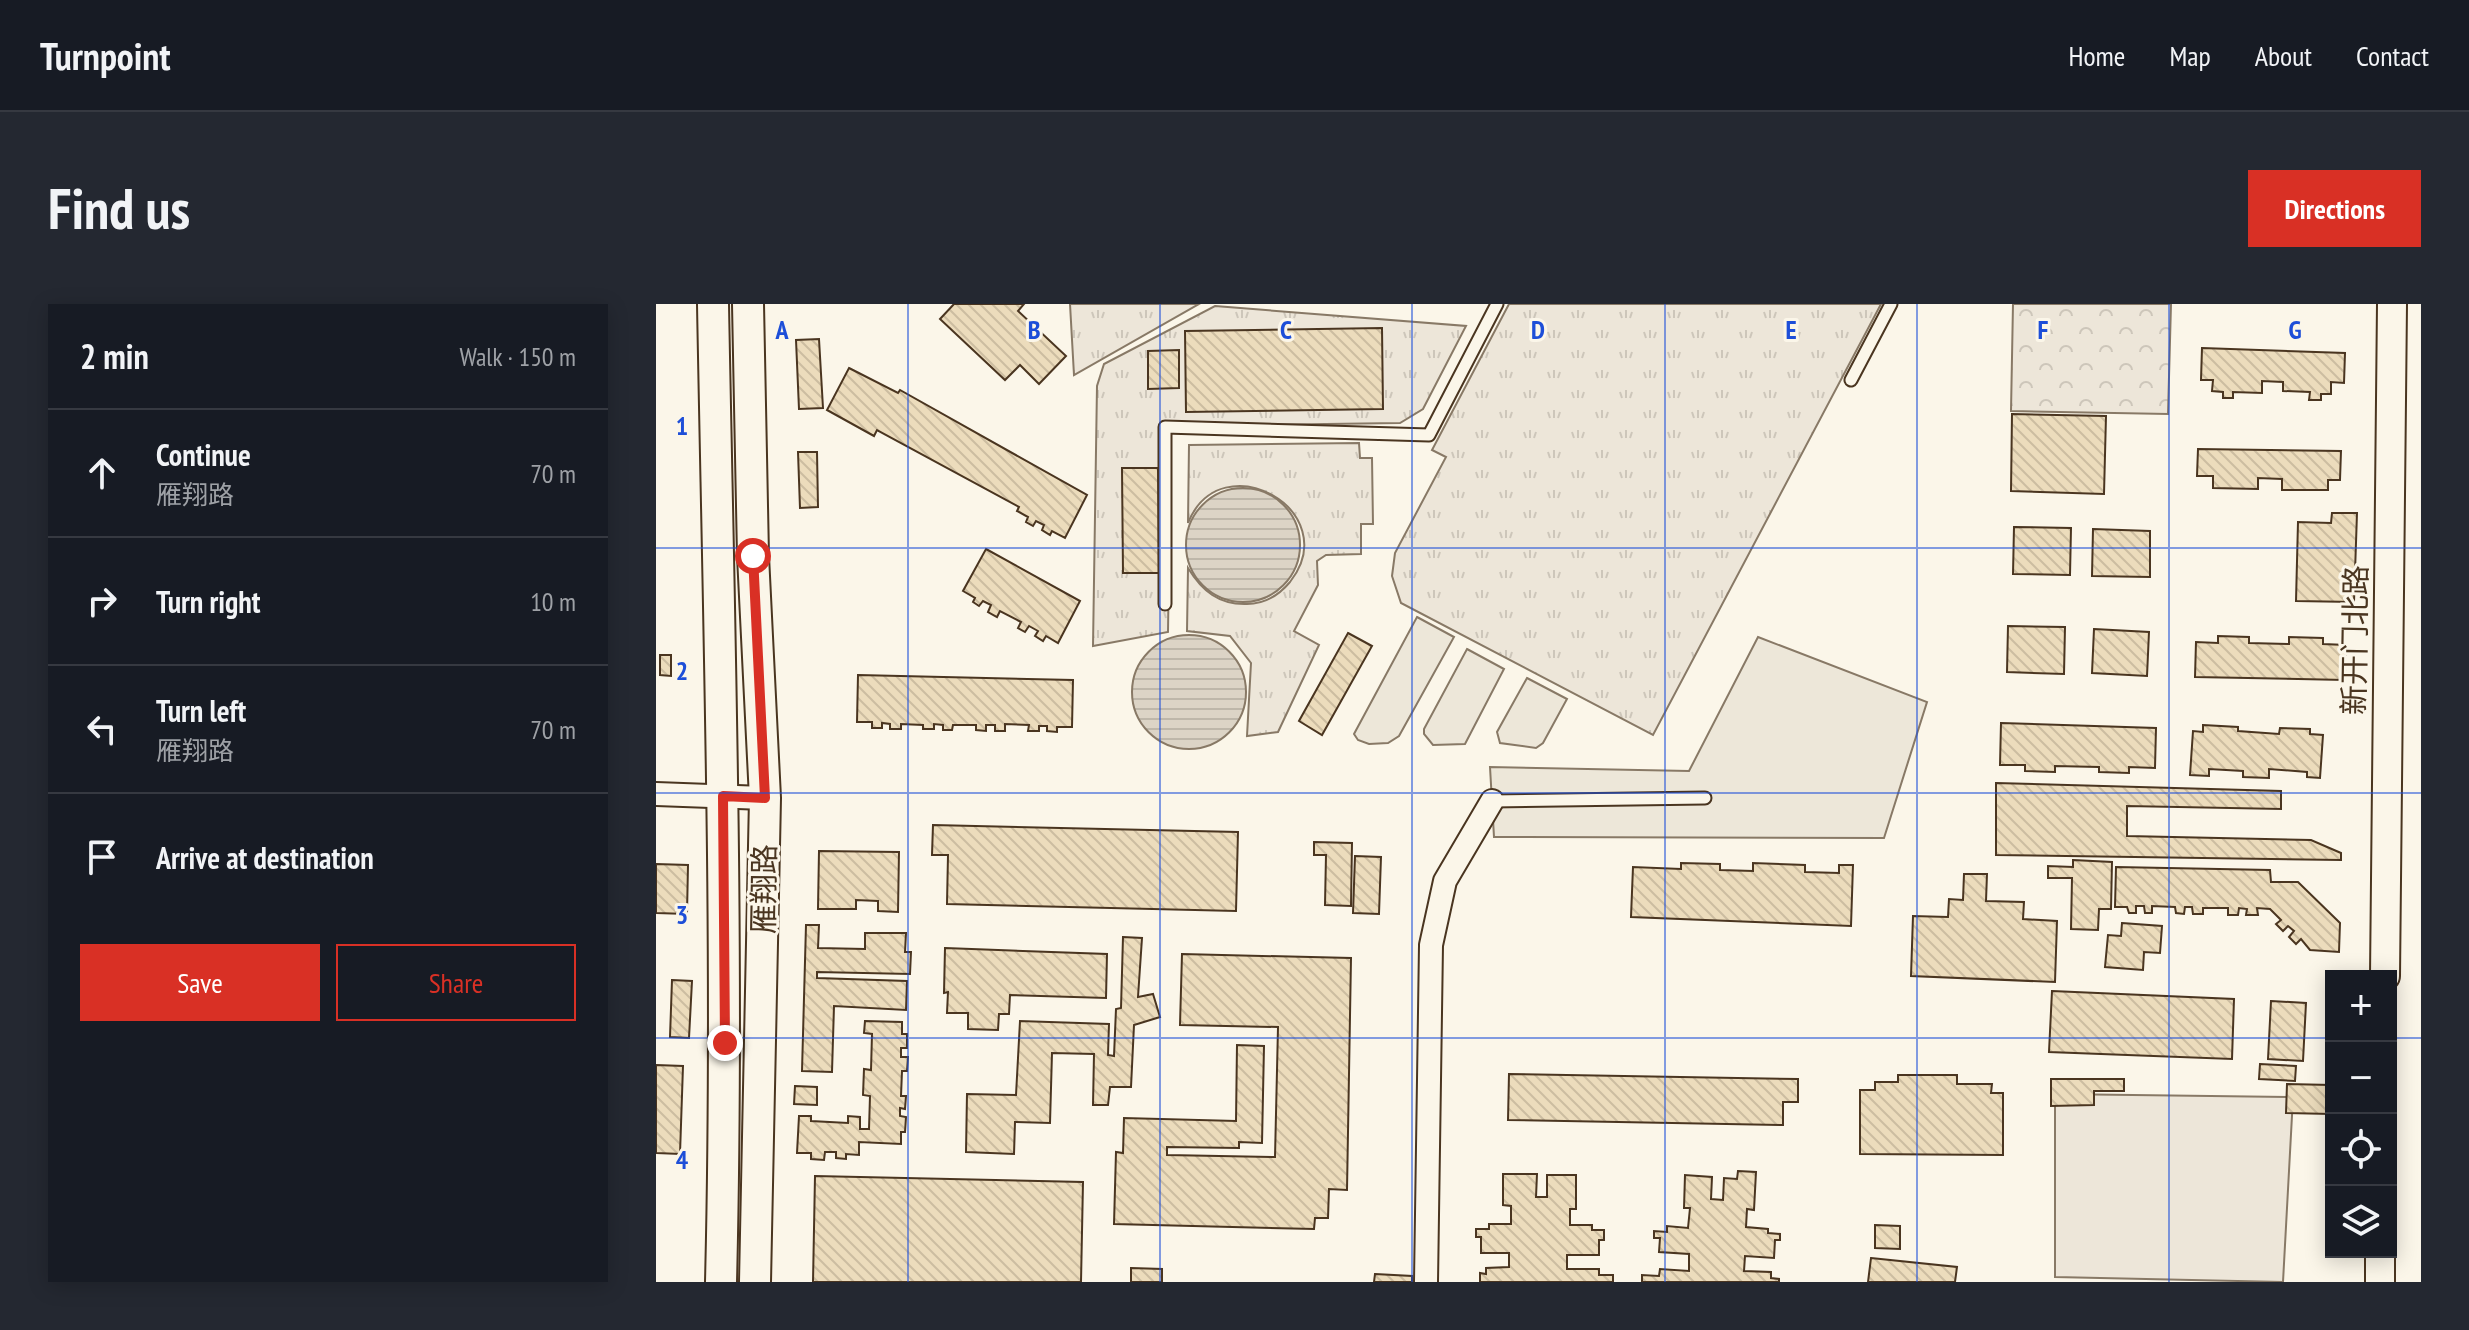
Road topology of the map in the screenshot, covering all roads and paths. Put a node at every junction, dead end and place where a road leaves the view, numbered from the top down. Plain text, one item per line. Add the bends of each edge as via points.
1 (713, 304) edge
2 (748, 304) edge
3 (1497, 304) edge
4 (1891, 304) edge
5 (2392, 304) edge
6 (1851, 380) dead end
7 (1165, 604) dead end
8 (656, 794) edge
9 (723, 796) junction
10 (765, 798) junction
11 (1705, 798) dead end
12 (1492, 801) joint
13 (2385, 970) edge
14 (2380, 1258) edge
15 (721, 1282) edge
16 (755, 1282) edge
17 (1426, 1282) edge
18 (2380, 1282) edge

1 - 9 main road, 雁翔路
2 - 10 main road, 雁翔路
3 - 7 lane via 1429,435 1165,427
4 - 6 lane
5 - 13 street, 新开门北路
8 - 9 street
9 - 10 street
9 - 15 main road, 雁翔路
10 - 16 main road, 雁翔路
11 - 12 lane
12 - 17 street via 1445,881 1431,945
14 - 18 street

